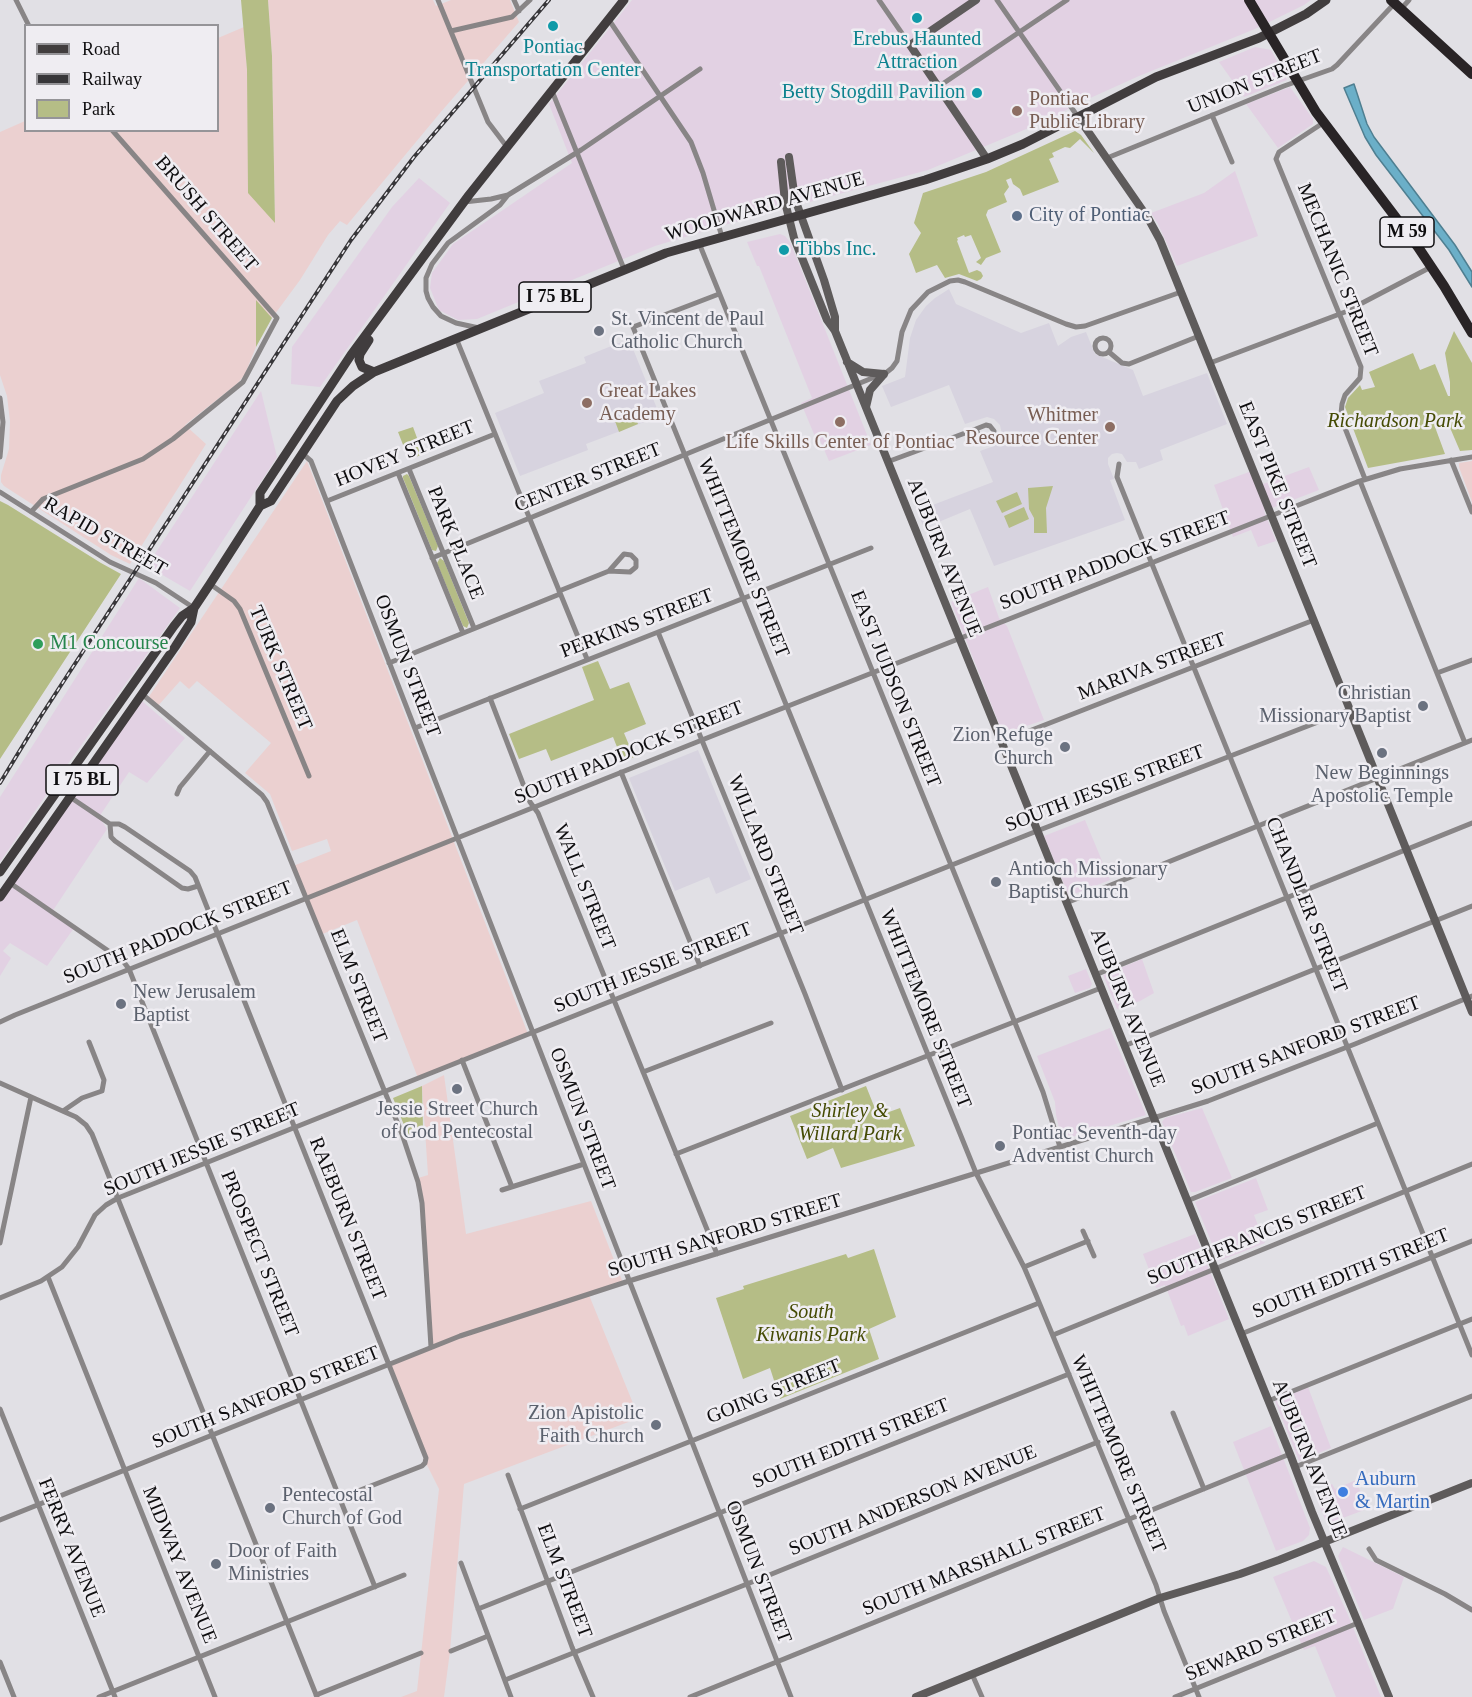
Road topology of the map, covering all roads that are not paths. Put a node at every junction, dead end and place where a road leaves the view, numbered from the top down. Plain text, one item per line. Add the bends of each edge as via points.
1 (16, 0) edge
2 (438, 0) edge
3 (514, 0) edge
4 (530, 0) edge
5 (624, 0) edge
6 (879, 0) edge
7 (976, 0) edge
8 (997, 0) edge
9 (1067, 0) edge
10 (1249, 0) edge
11 (1326, 0) edge
12 (1409, 0) edge
13 (1395, 4) edge
14 (519, 10) junction
15 (609, 20) junction
16 (28, 24) edge
17 (451, 31) junction
18 (1019, 32) junction
19 (1269, 33) junction
20 (910, 45) junction
21 (700, 69) dead end
22 (1472, 74) edge
23 (1297, 82) junction
24 (938, 87) junction
25 (552, 91) junction
26 (660, 96) junction
27 (1212, 115) junction
28 (1078, 117) junction
29 (1323, 123) junction
30 (114, 132) edge
31 (507, 147) junction
32 (577, 153) junction
33 (789, 157) dead end
34 (1107, 158) junction
35 (987, 159) junction
36 (781, 162) dead end
37 (1232, 162) dead end
38 (508, 195) junction
39 (464, 202) junction
40 (801, 215) junction
41 (789, 218) junction
42 (722, 237) junction
43 (795, 240) junction
44 (699, 243) junction
45 (819, 265) junction
46 (1432, 267) junction
47 (624, 269) junction
48 (1181, 292) junction
49 (719, 294) junction
50 (389, 304) junction
51 (1340, 314) junction
52 (479, 328) junction
53 (835, 331) junction
54 (1472, 333) edge
55 (1199, 336) junction
56 (456, 338) junction
57 (1109, 352) dead end
58 (847, 362) junction
59 (1210, 363) junction
60 (374, 372) junction
61 (884, 374) junction
62 (856, 385) junction
63 (0, 398) edge
64 (866, 409) junction
65 (770, 420) junction
66 (976, 429) dead end
67 (495, 434) junction
68 (303, 454) junction
69 (684, 455) junction
70 (0, 457) edge
71 (1472, 457) edge
72 (1451, 460) junction
73 (887, 462) junction
74 (1119, 464) dead end
75 (409, 469) junction
76 (398, 473) junction
77 (1363, 480) junction
78 (0, 492) edge
79 (327, 501) junction
80 (260, 506) junction
81 (31, 512) junction
82 (1472, 512) edge
83 (1272, 515) junction
84 (529, 518) junction
85 (871, 548) dead end
86 (443, 553) junction
87 (432, 558) junction
88 (1151, 562) junction
89 (829, 565) junction
90 (609, 571) junction
91 (210, 584) junction
92 (560, 592) junction
93 (743, 599) junction
94 (194, 608) junction
95 (1314, 620) junction
96 (474, 628) junction
97 (658, 632) junction
98 (463, 633) junction
99 (958, 638) junction
100 (587, 659) junction
101 (1472, 660) edge
102 (389, 663) junction
103 (1193, 667) junction
104 (872, 672) junction
105 (1437, 673) junction
106 (142, 694) junction
107 (490, 698) junction
108 (786, 706) junction
109 (1350, 710) junction
110 (415, 728) junction
111 (702, 740) junction
112 (1472, 740) edge
113 (1000, 742) junction
114 (1465, 743) junction
115 (87, 749) junction
116 (210, 751) junction
117 (1230, 756) junction
118 (621, 772) junction
119 (309, 776) dead end
120 (1377, 778) junction
121 (177, 794) dead end
122 (70, 797) junction
123 (534, 807) junction
124 (42, 812) junction
125 (1472, 823) edge
126 (110, 824) junction
127 (1258, 826) junction
128 (1037, 831) junction
129 (457, 838) junction
130 (1406, 849) junction
131 (951, 866) junction
132 (0, 873) edge
133 (10, 883) junction
134 (198, 886) junction
135 (0, 897) edge
136 (306, 898) junction
137 (1287, 898) junction
138 (865, 900) junction
139 (1066, 903) junction
140 (1472, 906) edge
141 (1435, 921) junction
142 (781, 933) junction
143 (217, 934) junction
144 (699, 966) junction
145 (129, 969) junction
146 (1315, 969) junction
147 (1095, 975) junction
148 (1101, 988) junction
149 (1469, 997) edge
150 (614, 1000) junction
151 (1472, 1012) edge
152 (0, 1022) edge
153 (771, 1023) dead end
154 (1014, 1023) junction
155 (532, 1032) junction
156 (89, 1042) dead end
157 (1124, 1046) junction
158 (1347, 1047) junction
159 (929, 1056) junction
160 (462, 1060) junction
161 (643, 1072) junction
162 (0, 1083) edge
163 (842, 1090) junction
164 (384, 1092) junction
165 (31, 1097) junction
166 (63, 1111) junction
167 (1154, 1118) junction
168 (1378, 1124) junction
169 (294, 1128) junction
170 (1060, 1147) junction
171 (676, 1154) junction
172 (206, 1163) junction
173 (584, 1164) junction
174 (1472, 1164) edge
175 (976, 1173) junction
176 (512, 1187) junction
177 (502, 1190) dead end
178 (1406, 1191) junction
179 (118, 1198) junction
180 (1187, 1201) junction
181 (1083, 1231) dead end
182 (1088, 1241) junction
183 (1472, 1241) edge
184 (0, 1243) edge
185 (717, 1254) junction
186 (1094, 1256) dead end
187 (1432, 1257) junction
188 (1024, 1267) junction
189 (1215, 1269) junction
190 (48, 1277) junction
191 (629, 1281) junction
192 (0, 1298) edge
193 (1039, 1303) junction
194 (1472, 1319) edge
195 (1459, 1324) junction
196 (1241, 1334) junction
197 (1053, 1335) junction
198 (431, 1347) junction
199 (1472, 1355) edge
200 (389, 1365) junction
201 (1069, 1374) junction
202 (1472, 1396) edge
203 (301, 1400) junction
204 (1268, 1401) junction
205 (0, 1409) edge
206 (1173, 1413) dead end
207 (212, 1435) junction
208 (692, 1441) junction
209 (1098, 1442) junction
210 (1290, 1454) junction
211 (1295, 1467) junction
212 (125, 1470) junction
213 (508, 1475) dead end
214 (1472, 1482) edge
215 (1204, 1489) junction
216 (340, 1498) junction
217 (38, 1505) junction
218 (520, 1509) junction
219 (719, 1513) junction
220 (1129, 1519) junction
221 (0, 1520) edge
222 (1324, 1542) junction
223 (1369, 1550) dead end
224 (461, 1563) dead end
225 (404, 1575) dead end
226 (548, 1581) junction
227 (747, 1584) junction
228 (375, 1587) junction
229 (1160, 1598) junction
230 (478, 1609) junction
231 (1472, 1610) edge
232 (286, 1622) junction
233 (1358, 1623) junction
234 (488, 1636) junction
235 (451, 1650) dead end
236 (422, 1653) dead end
237 (575, 1653) junction
238 (199, 1657) junction
239 (0, 1662) edge
240 (777, 1662) junction
241 (972, 1674) junction
242 (505, 1680) junction
243 (1195, 1689) junction
244 (114, 1694) edge
245 (316, 1696) edge
246 (14, 1697) edge
247 (99, 1697) edge
248 (215, 1697) edge
249 (511, 1697) edge
250 (593, 1697) edge
251 (690, 1697) edge
252 (791, 1697) edge
253 (916, 1697) edge
254 (981, 1697) edge
255 (1175, 1697) edge
256 (1199, 1697) edge
257 (1389, 1697) edge

1 - 16 street
2 - 17 street
3 - 14 street
4 - 14 street
5 - 15 main road, WOODWARD AVENUE / I 75 BL
6 - 20 street
7 - 20 main road
8 - 18 street, EAST PIKE STREET
9 - 18 street
10 - 19 highway, M 59
11 - 19 main road, WOODWARD AVENUE / I 75 BL
12 - 13 street, UNION STREET
13 - 22 highway
13 - 23 street, UNION STREET via 1336,67
14 - 17 street via 508,18
15 - 25 main road, WOODWARD AVENUE / I 75 BL
15 - 26 street
17 - 31 street via 488,122
18 - 24 street
18 - 28 street, EAST PIKE STREET
19 - 23 highway, M 59
19 - 28 main road, WOODWARD AVENUE / I 75 BL via 1156,77
20 - 24 main road
21 - 26 street
23 - 27 street, UNION STREET
23 - 29 highway, M 59
24 - 35 main road
25 - 31 main road, WOODWARD AVENUE / I 75 BL
25 - 32 street
26 - 32 street
26 - 42 street via 698,156
27 - 34 street, UNION STREET
27 - 37 street
28 - 34 main road, EAST PIKE STREET
28 - 35 main road, WOODWARD AVENUE / I 75 BL
29 - 46 highway, M 59
29 - 51 street, MECHANIC STREET via 1279,152 1276,159
30 - 81 street, BRUSH STREET via 277,318 243,382 157,451 46,498
31 - 39 main road, WOODWARD AVENUE / I 75 BL
32 - 38 street
32 - 47 street
33 - 40 main road, AUBURN AVENUE
34 - 48 main road, EAST PIKE STREET via 1156,231
35 - 40 main road, WOODWARD AVENUE / I 75 BL
36 - 41 main road, AUBURN AVENUE
38 - 39 street
38 - 52 street via 448,243 426,278 428,298 441,316 456,324
39 - 50 main road, WOODWARD AVENUE / I 75 BL
40 - 41 main road, WOODWARD AVENUE / I 75 BL
40 - 45 main road, AUBURN AVENUE
41 - 42 main road, WOODWARD AVENUE / I 75 BL
41 - 43 main road, AUBURN AVENUE
42 - 44 main road, WOODWARD AVENUE / I 75 BL
43 - 45 main road via 805,241
43 - 53 main road, AUBURN AVENUE
44 - 47 main road, WOODWARD AVENUE / I 75 BL
44 - 49 street, EAST JUDSON STREET
45 - 53 main road, AUBURN AVENUE via 835,317
46 - 51 street
46 - 54 highway, M 59
47 - 52 main road, WOODWARD AVENUE / I 75 BL
48 - 55 main road, EAST PIKE STREET
48 - 61 street via 1076,327 965,282 951,280 928,292 911,310 896,363
49 - 65 street, EAST JUDSON STREET
49 - 69 street, WHITTEMORE STREET via 633,327
50 - 60 main road via 360,354 362,366
50 - 80 main road, WOODWARD AVENUE / I 75 BL via 260,493
51 - 59 street
51 - 77 street, MECHANIC STREET via 1360,363 1359,381 1347,392 1341,409
52 - 56 main road, WOODWARD AVENUE / I 75 BL
53 - 58 main road, AUBURN AVENUE
55 - 57 street via 1129,364
55 - 59 main road, EAST PIKE STREET
56 - 60 main road, WOODWARD AVENUE / I 75 BL
56 - 67 street
58 - 61 main road via 861,371
58 - 62 main road, AUBURN AVENUE
59 - 83 main road, EAST PIKE STREET
60 - 68 main road, WOODWARD AVENUE / I 75 BL via 337,401
61 - 62 street, CENTER STREET
61 - 64 main road via 870,390
62 - 64 main road, AUBURN AVENUE
62 - 65 street, CENTER STREET
63 - 70 street
64 - 73 main road, AUBURN AVENUE
65 - 69 street, CENTER STREET
65 - 89 street, EAST JUDSON STREET
66 - 73 street
67 - 75 street, HOVEY STREET
67 - 84 street
68 - 79 street, OSMUN STREET via 311,461
68 - 80 main road, WOODWARD AVENUE / I 75 BL via 271,501
69 - 84 street, CENTER STREET
69 - 93 street, WHITTEMORE STREET
71 - 72 street, SOUTH PADDOCK STREET
72 - 77 street, SOUTH PADDOCK STREET
72 - 82 street
73 - 99 main road, AUBURN AVENUE
74 - 88 street, CHANDLER STREET via 1117,477
75 - 76 street, HOVEY STREET
75 - 86 street, PARK PLACE
76 - 79 street, HOVEY STREET
76 - 87 street, PARK PLACE
77 - 83 street, SOUTH PADDOCK STREET
77 - 105 street, MECHANIC STREET
78 - 81 street, RAPID STREET
79 - 102 street, OSMUN STREET
80 - 91 main road, WOODWARD AVENUE / I 75 BL
81 - 94 street, RAPID STREET
83 - 88 street, SOUTH PADDOCK STREET
83 - 95 main road, EAST PIKE STREET
84 - 86 street, CENTER STREET
84 - 92 street
85 - 89 street, PERKINS STREET
86 - 87 street, CENTER STREET
86 - 96 street, PARK PLACE
87 - 98 street, PARK PLACE
88 - 99 street, SOUTH PADDOCK STREET
88 - 103 street, CHANDLER STREET
89 - 93 street, PERKINS STREET
89 - 104 street, EAST JUDSON STREET
90 - 90 street via 630,572 636,567 636,560 624,554
90 - 92 street
91 - 94 main road, WOODWARD AVENUE / I 75 BL
91 - 119 street, TURK STREET via 240,609
92 - 96 street
92 - 100 street
93 - 97 street, PERKINS STREET
93 - 108 street, WHITTEMORE STREET
94 - 106 main road, WOODWARD AVENUE / I 75 BL via 191,622
94 - 115 main road, WOODWARD AVENUE / I 75 BL via 174,626
95 - 103 street, MARIVA STREET
95 - 109 main road, EAST PIKE STREET
96 - 98 street
97 - 100 street, PERKINS STREET
97 - 111 street, WILLARD STREET
98 - 102 street
99 - 104 street, SOUTH PADDOCK STREET
99 - 113 main road, AUBURN AVENUE
100 - 107 street, PERKINS STREET
101 - 105 street
102 - 110 street, OSMUN STREET
103 - 113 street, MARIVA STREET
103 - 117 street, CHANDLER STREET
104 - 108 street, SOUTH PADDOCK STREET
104 - 131 street, EAST JUDSON STREET
105 - 114 street, MECHANIC STREET
106 - 116 street, ELM STREET
106 - 122 main road, WOODWARD AVENUE / I 75 BL
107 - 110 street, PERKINS STREET
107 - 123 street, WALL STREET
108 - 111 street, SOUTH PADDOCK STREET
108 - 138 street, WHITTEMORE STREET
109 - 117 street, SOUTH JESSIE STREET
109 - 120 main road, EAST PIKE STREET
110 - 129 street, OSMUN STREET
111 - 118 street, SOUTH PADDOCK STREET
111 - 142 street, WILLARD STREET
112 - 114 street
113 - 128 main road, AUBURN AVENUE
114 - 120 street
115 - 122 main road via 94,755 69,789
115 - 124 main road, WOODWARD AVENUE / I 75 BL
116 - 121 street
116 - 136 street, ELM STREET via 266,799
117 - 127 street, CHANDLER STREET
117 - 128 street, SOUTH JESSIE STREET
118 - 123 street, SOUTH PADDOCK STREET
118 - 144 street
120 - 127 street
120 - 130 main road, EAST PIKE STREET
122 - 126 street, RAEBURN STREET
122 - 133 main road, WOODWARD AVENUE / I 75 BL
123 - 129 street, SOUTH PADDOCK STREET
123 - 150 street, WALL STREET
124 - 132 main road, WOODWARD AVENUE / I 75 BL
124 - 133 main road via 41,825 2,880
125 - 130 street
126 - 134 street, RAEBURN STREET via 123,826 190,872
126 - 134 street, RAEBURN STREET via 114,841 182,888
127 - 137 street, CHANDLER STREET
127 - 139 street
128 - 131 street, SOUTH JESSIE STREET
128 - 139 main road, AUBURN AVENUE
129 - 136 street, SOUTH PADDOCK STREET
129 - 155 street, OSMUN STREET
130 - 137 street
130 - 141 main road, EAST PIKE STREET
131 - 138 street, SOUTH JESSIE STREET
131 - 154 street, EAST JUDSON STREET
133 - 135 main road, WOODWARD AVENUE / I 75 BL
133 - 145 street, PROSPECT STREET
134 - 143 street, RAEBURN STREET
136 - 143 street, SOUTH PADDOCK STREET
136 - 164 street, ELM STREET
137 - 146 street, CHANDLER STREET
137 - 147 street
138 - 142 street, SOUTH JESSIE STREET
138 - 159 street, WHITTEMORE STREET
139 - 147 main road, AUBURN AVENUE
140 - 141 street
141 - 146 street
141 - 149 main road, EAST PIKE STREET
142 - 144 street, SOUTH JESSIE STREET
142 - 163 street, WILLARD STREET
143 - 145 street, SOUTH PADDOCK STREET
143 - 169 street, RAEBURN STREET
144 - 150 street, SOUTH JESSIE STREET
145 - 152 street, SOUTH PADDOCK STREET
145 - 172 street, PROSPECT STREET
146 - 157 street
146 - 158 street, CHANDLER STREET
147 - 148 main road, AUBURN AVENUE
148 - 154 street
148 - 157 main road, AUBURN AVENUE
149 - 151 main road, EAST PIKE STREET
149 - 158 street, SOUTH SANFORD STREET
150 - 155 street, SOUTH JESSIE STREET
150 - 161 street, WALL STREET
153 - 161 street
154 - 159 street
154 - 170 street, EAST JUDSON STREET via 1044,1095
155 - 160 street, SOUTH JESSIE STREET
155 - 173 street, OSMUN STREET
156 - 166 street via 104,1080 102,1091
157 - 167 main road, AUBURN AVENUE
158 - 167 street, SOUTH SANFORD STREET
158 - 168 street, CHANDLER STREET
159 - 163 street
159 - 175 street, WHITTEMORE STREET
160 - 164 street, SOUTH JESSIE STREET
160 - 176 street
161 - 171 street, WALL STREET
162 - 165 street
163 - 171 street
164 - 169 street, SOUTH JESSIE STREET
164 - 198 street, ELM STREET via 422,1199
165 - 166 street
165 - 184 street
166 - 179 street via 80,1119 90,1131
167 - 170 street, SOUTH SANFORD STREET
167 - 180 main road, AUBURN AVENUE
168 - 178 street, CHANDLER STREET
168 - 180 street
169 - 172 street, SOUTH JESSIE STREET
169 - 200 street, RAEBURN STREET
170 - 175 street, SOUTH SANFORD STREET
171 - 185 street, WALL STREET
172 - 179 street, SOUTH JESSIE STREET
172 - 203 street, PROSPECT STREET
173 - 176 street
173 - 191 street, OSMUN STREET
174 - 178 street, SOUTH FRANCIS STREET
175 - 185 street, SOUTH SANFORD STREET
175 - 188 street, WHITTEMORE STREET
176 - 177 street
178 - 187 street, CHANDLER STREET
178 - 189 street, SOUTH FRANCIS STREET
179 - 190 street, SOUTH JESSIE STREET via 95,1215 73,1254
179 - 207 street
180 - 189 main road, AUBURN AVENUE
181 - 182 street
182 - 186 street
182 - 188 street
183 - 187 street, SOUTH EDITH STREET
185 - 191 street, SOUTH SANFORD STREET
187 - 195 street, CHANDLER STREET
187 - 196 street, SOUTH EDITH STREET
188 - 193 street, WHITTEMORE STREET
189 - 196 main road, AUBURN AVENUE
189 - 197 street, SOUTH FRANCIS STREET
190 - 192 street, SOUTH JESSIE STREET
190 - 212 street, MIDWAY AVENUE
191 - 198 street, SOUTH SANFORD STREET
191 - 208 street, OSMUN STREET
193 - 197 street, WHITTEMORE STREET
193 - 208 street, GOING STREET
194 - 195 street
195 - 199 street, CHANDLER STREET
195 - 204 street
196 - 204 main road, AUBURN AVENUE
197 - 201 street, WHITTEMORE STREET
198 - 200 street, SOUTH SANFORD STREET
200 - 203 street, SOUTH SANFORD STREET
200 - 216 street, RAEBURN STREET via 425,1463
201 - 209 street, WHITTEMORE STREET
201 - 219 street, SOUTH EDITH STREET
202 - 211 street
203 - 207 street, SOUTH SANFORD STREET
203 - 216 street, PROSPECT STREET
204 - 210 main road, AUBURN AVENUE
205 - 217 street, FERRY AVENUE
206 - 215 street
207 - 212 street, SOUTH SANFORD STREET
207 - 232 street
208 - 218 street, GOING STREET
208 - 219 street, OSMUN STREET
209 - 220 street, WHITTEMORE STREET
209 - 227 street, SOUTH ANDERSON AVENUE
210 - 211 main road, AUBURN AVENUE
210 - 215 street, SOUTH MARSHALL STREET
211 - 222 main road, AUBURN AVENUE
212 - 217 street, SOUTH SANFORD STREET
212 - 238 street, MIDWAY AVENUE
213 - 218 street, ELM STREET
214 - 222 main road
215 - 220 street, SOUTH MARSHALL STREET
216 - 228 street, PROSPECT STREET
217 - 221 street, SOUTH SANFORD STREET
217 - 244 street, FERRY AVENUE
218 - 226 street, ELM STREET
219 - 226 street, SOUTH EDITH STREET
219 - 227 street, OSMUN STREET
220 - 229 street, WHITTEMORE STREET
220 - 240 street, SOUTH MARSHALL STREET
222 - 229 main road via 1240,1574
222 - 233 main road, AUBURN AVENUE
223 - 231 street via 1376,1560
224 - 230 street
225 - 228 street
226 - 230 street, SOUTH EDITH STREET
226 - 237 street, ELM STREET
227 - 237 street, SOUTH ANDERSON AVENUE
227 - 240 street, OSMUN STREET
228 - 232 street
229 - 241 main road
229 - 243 street, WHITTEMORE STREET
230 - 234 street
232 - 238 street
232 - 245 street
233 - 243 street, SEWARD STREET
233 - 257 main road, AUBURN AVENUE
234 - 235 street
234 - 242 street
236 - 245 street
237 - 242 street, SOUTH ANDERSON AVENUE
237 - 250 street, ELM STREET
238 - 244 street
238 - 248 street, MIDWAY AVENUE
239 - 246 street
240 - 251 street, SOUTH MARSHALL STREET
240 - 252 street, OSMUN STREET
241 - 253 main road
241 - 254 street
242 - 249 street
243 - 255 street, SEWARD STREET
243 - 256 street, WHITTEMORE STREET
244 - 247 street

